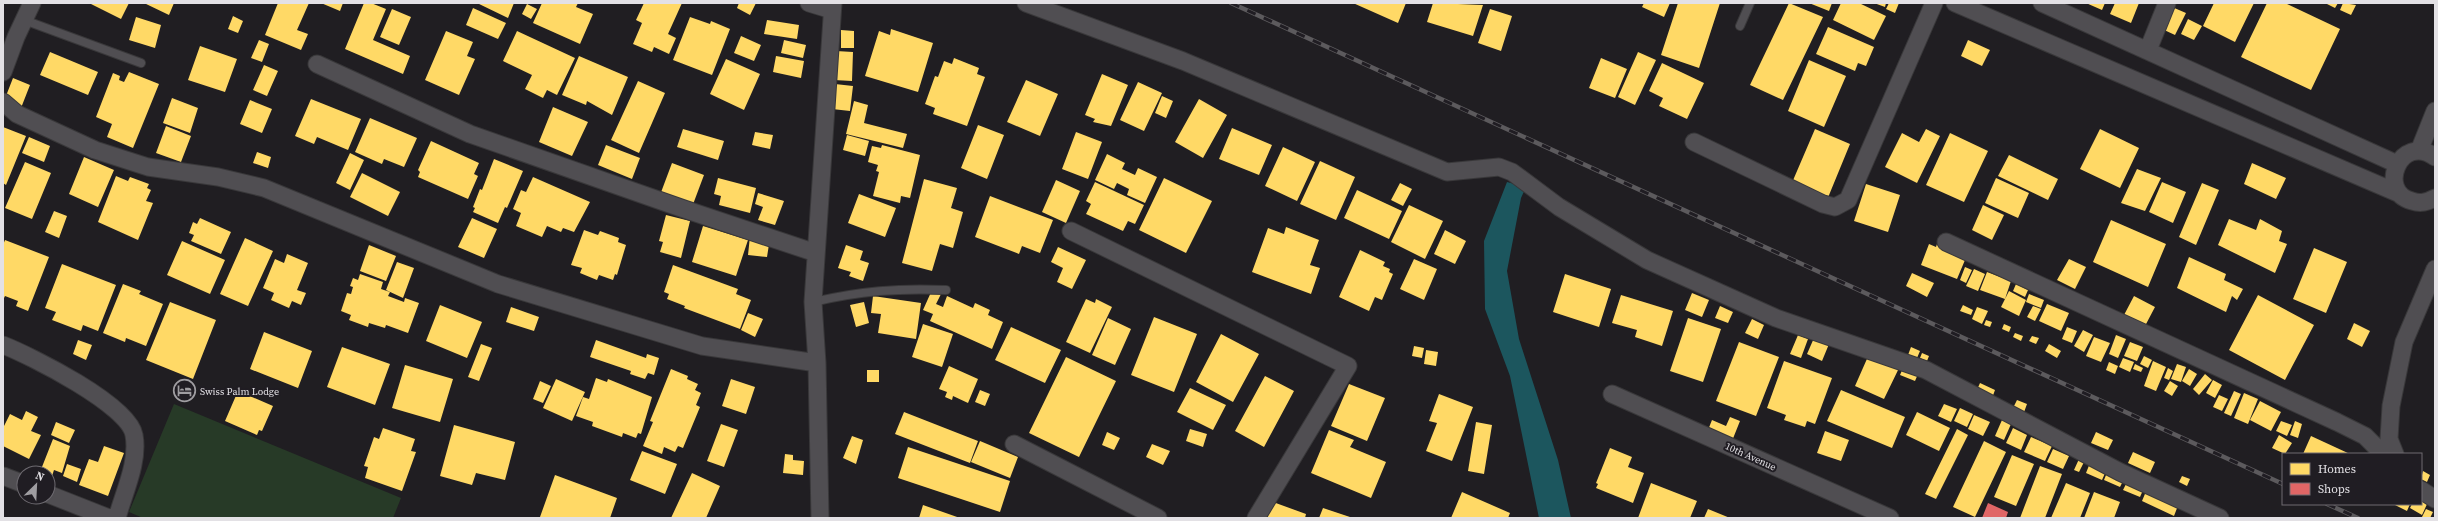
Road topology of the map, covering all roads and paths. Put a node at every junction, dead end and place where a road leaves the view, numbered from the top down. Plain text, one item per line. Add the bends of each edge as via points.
1 (32, 3) edge
2 (809, 3) edge
3 (1026, 3) edge
4 (1750, 3) edge
5 (1934, 3) edge
6 (1955, 3) edge
7 (2042, 3) edge
8 (2167, 3) edge
9 (832, 7) edge
10 (24, 20) junction
11 (1740, 26) dead end
12 (2148, 50) junction
13 (141, 63) dead end
14 (317, 64) dead end
15 (3, 72) edge
16 (3, 102) edge
17 (2435, 111) edge
18 (1694, 142) dead end
19 (2419, 151) junction
20 (2435, 157) edge
21 (2397, 164) junction
22 (2400, 194) junction
23 (2435, 198) edge
24 (1071, 231) dead end
25 (1946, 242) dead end
26 (816, 253) junction
27 (2435, 270) edge
28 (946, 290) dead end
29 (813, 302) junction
30 (3, 345) edge
31 (817, 363) junction
32 (1612, 394) dead end
33 (1014, 444) dead end
34 (2382, 453) edge
35 (2395, 453) edge
36 (3, 476) edge
37 (16, 481) edge
38 (2422, 491) edge
39 (56, 497) edge
40 (2435, 499) edge
41 (109, 518) edge
42 (117, 518) edge
43 (820, 518) edge
44 (1158, 518) edge
45 (1256, 518) edge
46 (1890, 518) edge
47 (2220, 518) edge

1 - 10 street
2 - 9 street
3 - 47 street via 1183,61 1447,172 1499,167 1512,172 1559,207 1647,260 1776,318 1926,370 2120,472
4 - 11 lane
5 - 18 street via 1848,200 1835,206 1823,204
6 - 22 street
7 - 12 street
8 - 12 street
9 - 26 street
10 - 13 lane
10 - 15 street
12 - 21 street
14 - 26 street via 470,134
16 - 31 street via 17,114 95,150 148,167 218,177 264,188 498,284 702,346
17 - 19 street
19 - 20 street
19 - 21 street via 2410,153
21 - 22 street via 2394,174 2395,185
22 - 23 street via 2418,203
24 - 45 street via 1348,366
25 - 34 street via 2337,422 2365,436
26 - 29 street
27 - 35 street via 2404,342 2391,406 2389,439
28 - 29 lane via 902,288 850,293
29 - 31 street
30 - 42 street via 34,358 88,390 123,417 134,433 136,452
31 - 43 street
32 - 46 street, 10th Avenue
33 - 44 street
36 - 37 street
38 - 40 street
39 - 41 street

